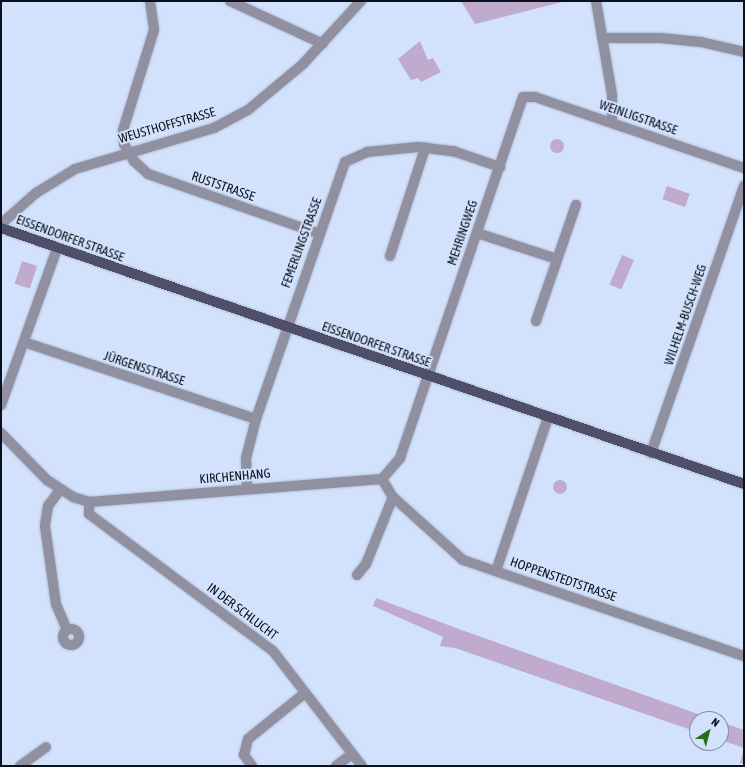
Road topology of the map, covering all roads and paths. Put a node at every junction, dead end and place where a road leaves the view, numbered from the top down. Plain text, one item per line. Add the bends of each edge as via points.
1 (150, 1) edge
2 (230, 1) edge
3 (361, 1) edge
4 (596, 1) edge
5 (602, 38) junction
6 (322, 44) junction
7 (744, 52) edge
8 (523, 97) joint
9 (612, 122) junction
10 (425, 148) junction
11 (128, 151) junction
12 (500, 166) junction
13 (744, 168) edge
14 (744, 186) edge
15 (576, 205) dead end
16 (1, 224) edge
17 (1, 228) edge
18 (317, 232) junction
19 (477, 232) junction
20 (57, 249) junction
21 (390, 256) dead end
22 (557, 260) junction
23 (536, 321) dead end
24 (286, 327) junction
25 (24, 342) junction
26 (428, 376) junction
27 (1, 405) edge
28 (548, 417) junction
29 (256, 419) junction
30 (1, 433) edge
31 (651, 452) junction
32 (382, 479) junction
33 (744, 484) edge
34 (247, 488) junction
35 (60, 490) junction
36 (393, 497) junction
37 (89, 502) junction
38 (496, 571) junction
39 (357, 575) dead end
40 (66, 630) dead end
41 (744, 656) edge
42 (305, 694) junction
43 (46, 747) dead end
44 (352, 754) junction
45 (20, 766) edge
46 (252, 766) edge
47 (336, 766) edge
48 (362, 766) edge

1 - 11 street via 154,30 123,130
2 - 6 street
3 - 6 street, WEUSTHOFFSTRASSE
4 - 5 street
5 - 7 street via 669,38
5 - 9 street via 612,95
6 - 11 street, WEUSTHOFFSTRASSE via 283,82 230,121 186,137
8 - 9 street, WEINLIGSTRASSE via 531,96
8 - 12 street, MEHRINGWEG
9 - 13 street, WEINLIGSTRASSE
10 - 12 street, FEMERLINGSTRASSE via 453,151
10 - 18 street, FEMERLINGSTRASSE via 367,152 348,159
10 - 21 street
11 - 16 street, WEUSTHOFFSTRASSE via 97,160 61,176
11 - 18 street, RUSTSTRASSE via 148,174
12 - 19 street, MEHRINGWEG
14 - 31 street, WILHELM-BUSCH-WEG
15 - 22 street
17 - 20 main road, EISSENDORFER STRASSE
18 - 24 street, FEMERLINGSTRASSE
19 - 22 street
19 - 26 street, MEHRINGWEG
20 - 24 main road, EISSENDORFER STRASSE
20 - 25 street
22 - 23 street
24 - 26 main road, EISSENDORFER STRASSE
24 - 29 street, FEMERLINGSTRASSE
25 - 27 street
25 - 29 street, JÜRGENSSTRASSE
26 - 28 main road, EISSENDORFER STRASSE
26 - 32 street via 400,458
28 - 31 main road, EISSENDORFER STRASSE
28 - 38 street
29 - 34 street, FEMERLINGSTRASSE via 246,458
30 - 35 street, KIRCHENHANG via 32,467
31 - 33 main road, EISSENDORFER STRASSE
32 - 34 street, KIRCHENHANG
32 - 36 street, HOPPENSTEDTSTRASSE
34 - 37 street, KIRCHENHANG
35 - 37 street, KIRCHENHANG
35 - 40 street via 48,506 44,526 56,604
36 - 38 street, HOPPENSTEDTSTRASSE via 451,553
36 - 39 street via 366,564
37 - 42 street, IN DER SCHLUCHT via 89,514 265,645 284,664
38 - 41 street, HOPPENSTEDTSTRASSE
42 - 44 street, IN DER SCHLUCHT
42 - 46 street via 248,739 244,754
43 - 45 street
44 - 47 street
44 - 48 street, IN DER SCHLUCHT

